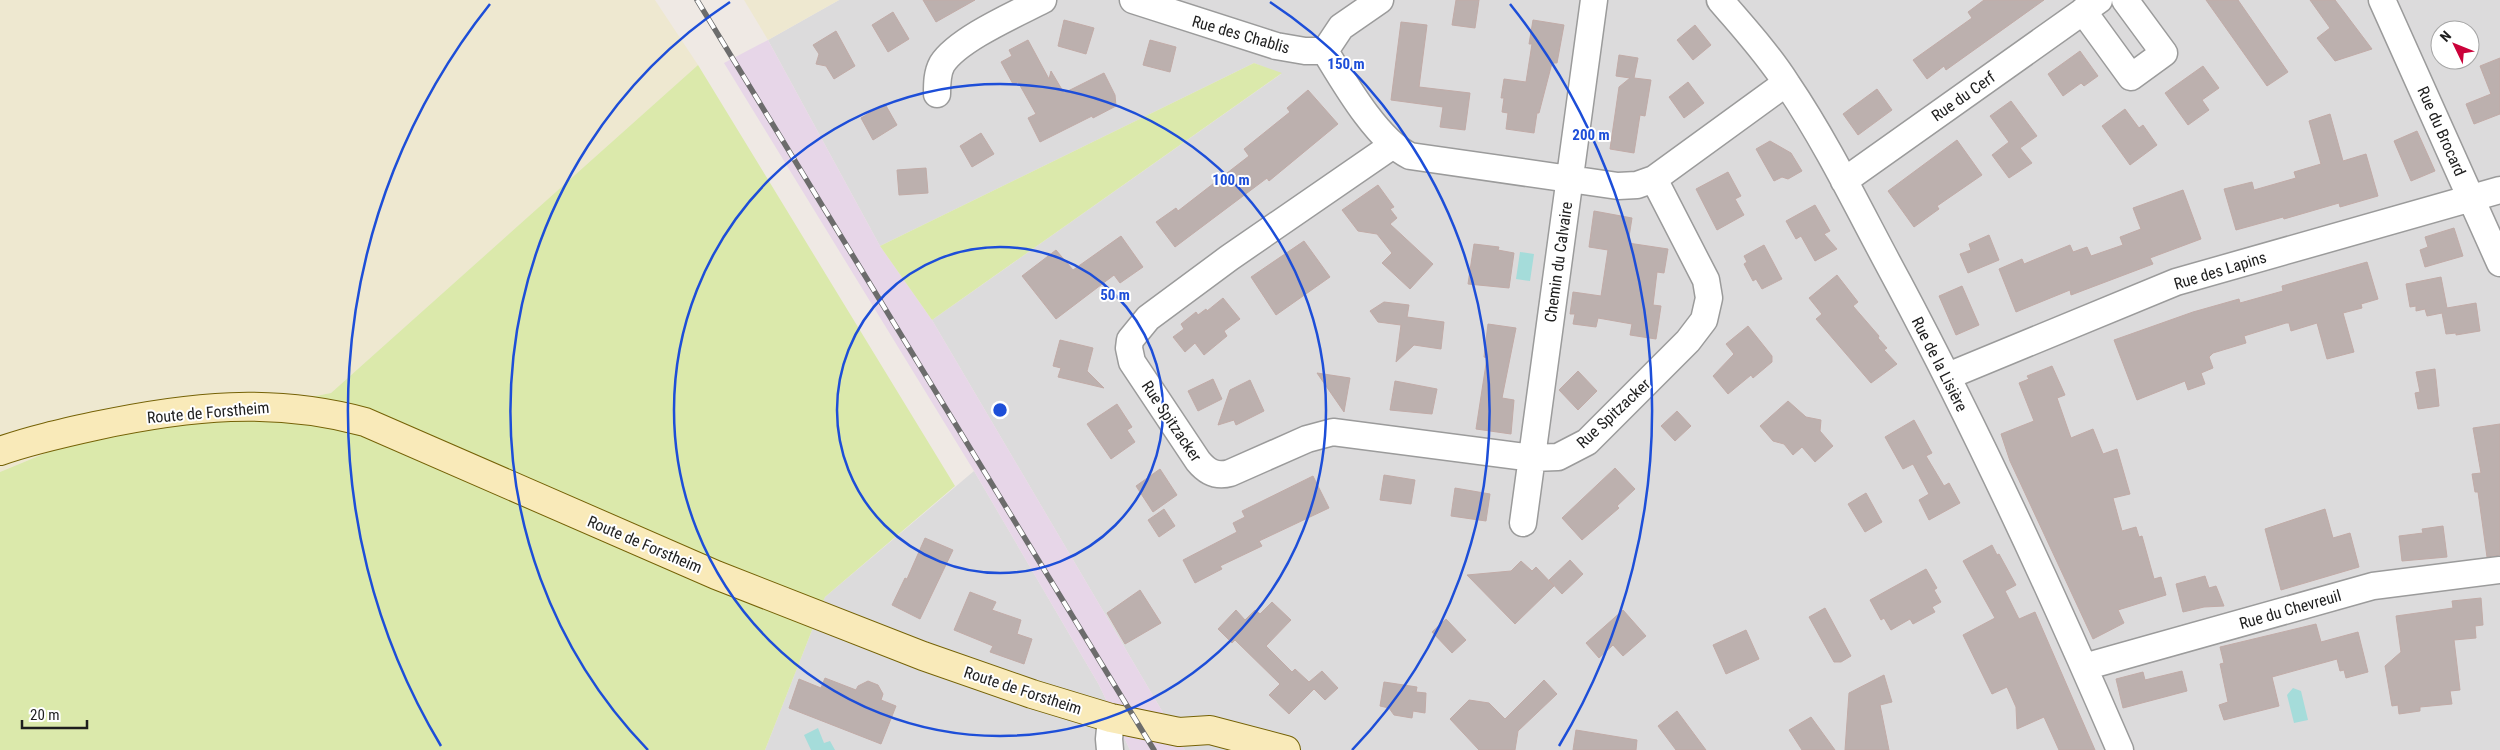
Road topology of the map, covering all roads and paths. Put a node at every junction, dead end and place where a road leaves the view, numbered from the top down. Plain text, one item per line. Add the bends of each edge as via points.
1 (1043, 0) edge
2 (1133, 0) edge
3 (1380, 0) edge
4 (1594, 0) edge
5 (1720, 0) edge
6 (2125, 0) edge
7 (2382, 0) edge
8 (2091, 6) edge
9 (1325, 51) junction
10 (1786, 83) junction
11 (937, 94) dead end
12 (1394, 145) junction
13 (1654, 179) junction
14 (1569, 180) junction
15 (1844, 181) junction
16 (2500, 190) edge
17 (2471, 197) junction
18 (2500, 263) edge
19 (1948, 376) junction
20 (0, 451) edge
21 (1532, 458) junction
22 (1523, 523) dead end
23 (2500, 570) edge
24 (2084, 666) junction
25 (1111, 718) junction
26 (1110, 750) edge
27 (1286, 750) edge
28 (2120, 750) edge

1 - 11 street via 957,48 941,66
2 - 9 street, Rue des Chablis via 1276,46
3 - 9 street via 1341,27
4 - 14 street, Chemin du Calvaire
5 - 10 street, Rue de la Lisière
6 - 8 street, Rue du Cerf via 2164,53 2131,77
7 - 17 street, Rue du Brocard
8 - 15 street, Rue du Cerf
9 - 12 street via 1358,101
10 - 13 street
10 - 15 street, Rue de la Lisière
12 - 14 street via 1401,152 1418,158
12 - 21 street, Rue Spitzacker via 1148,318 1130,340 1132,362 1198,461 1217,475 1230,473 1307,439 1333,432
13 - 14 street via 1637,185 1618,186
13 - 21 street, Rue Spitzacker via 1706,280 1709,298 1704,320 1688,341 1587,442 1558,457
14 - 21 street, Chemin du Calvaire
15 - 19 street, Rue de la Lisière
16 - 17 street, Rue des Lapins
17 - 18 street, Rue du Brocard
17 - 19 street, Rue des Lapins via 2176,282
19 - 24 street, Rue de la Lisière
20 - 25 street, Route de Forstheim via 59,434 188,410 282,406 327,412 365,422 716,575 914,652
21 - 22 street, Chemin du Calvaire
23 - 24 street, Rue du Chevreuil via 2372,586
24 - 28 street, Rue de la Lisière
25 - 26 street
25 - 27 street, Route de Forstheim via 1180,732 1210,730

